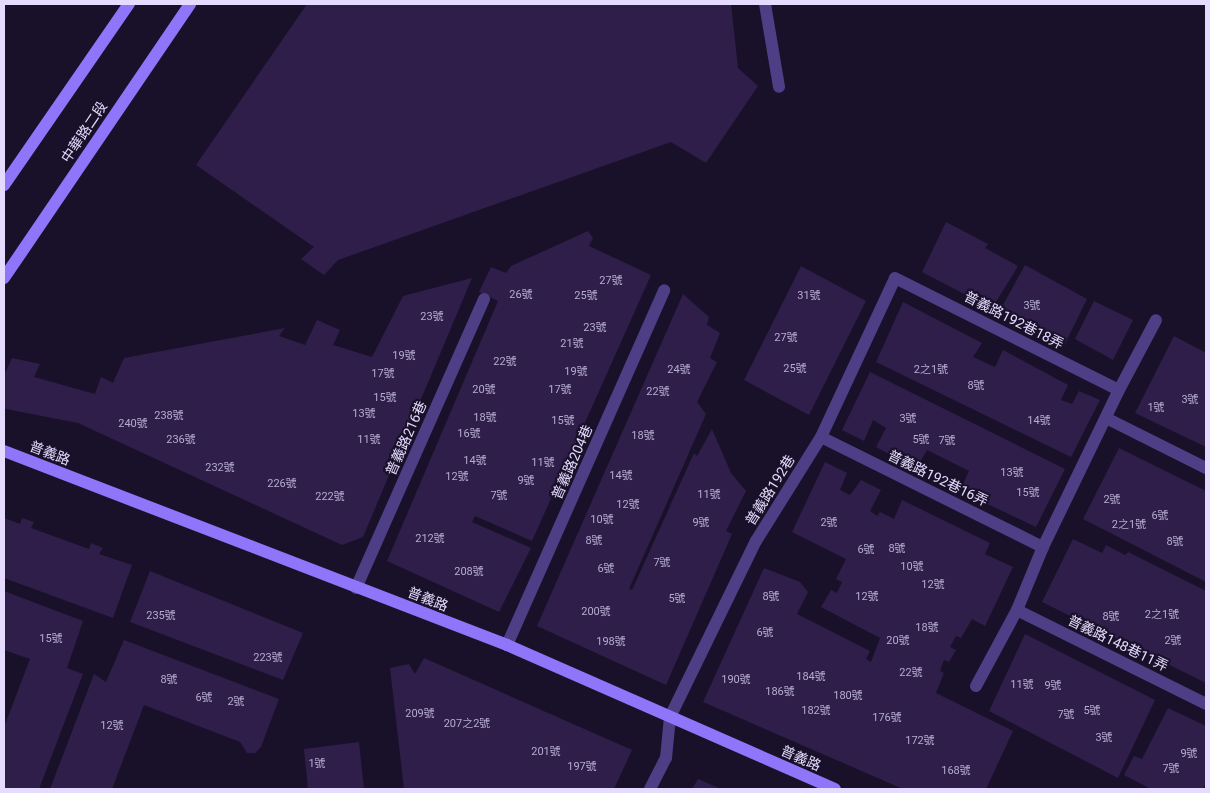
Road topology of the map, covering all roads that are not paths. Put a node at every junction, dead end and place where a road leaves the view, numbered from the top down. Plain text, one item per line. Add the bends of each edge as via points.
1 (129, 4) edge
2 (190, 4) edge
3 (765, 4) edge
4 (779, 87) dead end
5 (4, 185) edge
6 (4, 278) edge
7 (895, 278) joint
8 (664, 290) dead end
9 (484, 299) dead end
10 (1156, 320) dead end
11 (1119, 390) junction
12 (1106, 418) junction
13 (821, 437) junction
14 (4, 451) edge
15 (1206, 468) edge
16 (1042, 547) junction
17 (356, 588) junction
18 (1017, 610) junction
19 (507, 645) junction
20 (976, 686) dead end
21 (1206, 704) edge
22 (670, 717) junction
23 (650, 789) edge
24 (835, 789) edge

1 - 5 street
2 - 6 street, 中華路二段
3 - 4 lane
7 - 11 lane, 普義路192巷18弄
7 - 13 lane, 普義路192巷
8 - 19 lane, 普義路204巷
9 - 17 lane, 普義路216巷
10 - 11 lane
11 - 12 lane
12 - 15 lane
12 - 16 lane
13 - 16 lane, 普義路192巷16弄
13 - 22 lane, 普義路192巷 via 756,541
14 - 17 street, 普義路
16 - 18 lane
17 - 19 street, 普義路
18 - 20 lane
18 - 21 lane, 普義路148巷11弄
19 - 22 street, 普義路
22 - 23 lane via 666,758
22 - 24 street, 普義路

